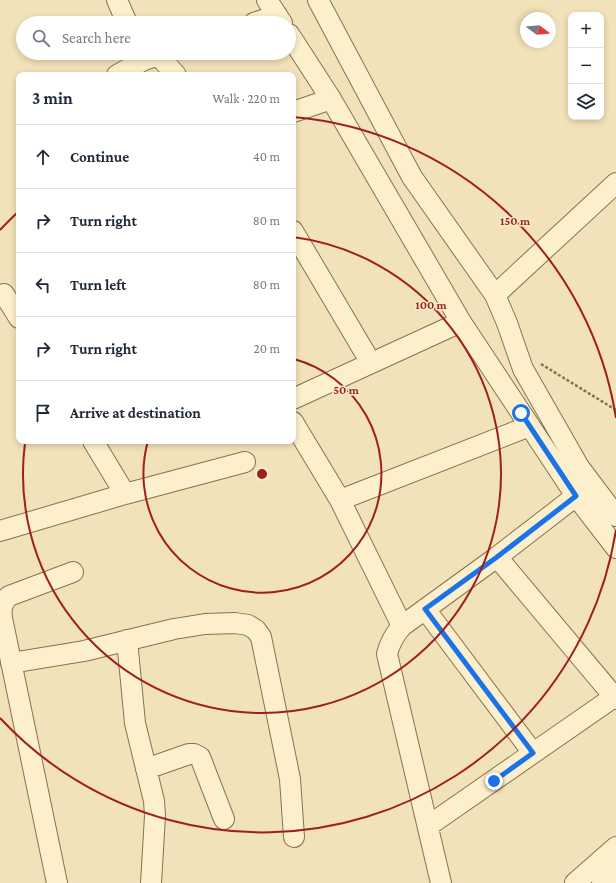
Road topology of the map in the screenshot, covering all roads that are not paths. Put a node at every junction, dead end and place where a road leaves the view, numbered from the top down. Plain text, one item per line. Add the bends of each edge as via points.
1 (117, 0) edge
2 (318, 0) edge
3 (125, 16) edge
4 (296, 45) edge
5 (143, 60) edge
6 (158, 60) edge
7 (122, 72) edge
8 (172, 72) edge
9 (331, 99) junction
10 (296, 111) edge
11 (616, 183) edge
12 (296, 235) edge
13 (4, 294) dead end
14 (495, 295) junction
15 (16, 313) edge
16 (461, 322) junction
17 (372, 363) junction
18 (296, 398) edge
19 (530, 426) junction
20 (296, 427) edge
21 (95, 444) edge
22 (245, 462) dead end
23 (125, 494) junction
24 (576, 496) junction
25 (340, 500) junction
26 (616, 516) edge
27 (0, 531) edge
28 (616, 548) edge
29 (497, 557) junction
30 (73, 572) dead end
31 (425, 609) junction
32 (402, 626) junction
33 (127, 640) junction
34 (12, 664) junction
35 (615, 698) edge
36 (533, 753) junction
37 (146, 769) junction
38 (224, 819) dead end
39 (428, 826) junction
40 (294, 837) dead end
41 (616, 847) edge
42 (616, 870) edge
43 (57, 883) edge
44 (151, 883) edge
45 (441, 883) edge
46 (575, 883) edge
47 (602, 883) edge

1 - 3 street
2 - 14 street via 412,177
4 - 9 street
5 - 7 street
6 - 8 street
9 - 10 street
9 - 16 street
11 - 14 street
12 - 17 street
13 - 15 street
14 - 26 street via 523,369 579,467
16 - 17 street
16 - 19 street
17 - 18 street
19 - 24 street
19 - 25 street
20 - 25 street
21 - 23 street
22 - 23 street
23 - 27 street
24 - 28 street
24 - 29 street
25 - 32 street
29 - 31 street
29 - 35 street
30 - 34 street via 10,596 4,601 1,608 2,618
31 - 32 street
31 - 36 street
32 - 39 street via 392,638 387,654
33 - 34 street
33 - 37 street via 135,723
33 - 40 street via 205,624 235,623 248,625 256,630 261,637 290,779
34 - 43 street
35 - 36 street
36 - 39 street
37 - 38 street via 189,754 200,757
37 - 44 street via 154,800 155,816
39 - 45 street
41 - 46 street
42 - 47 street

